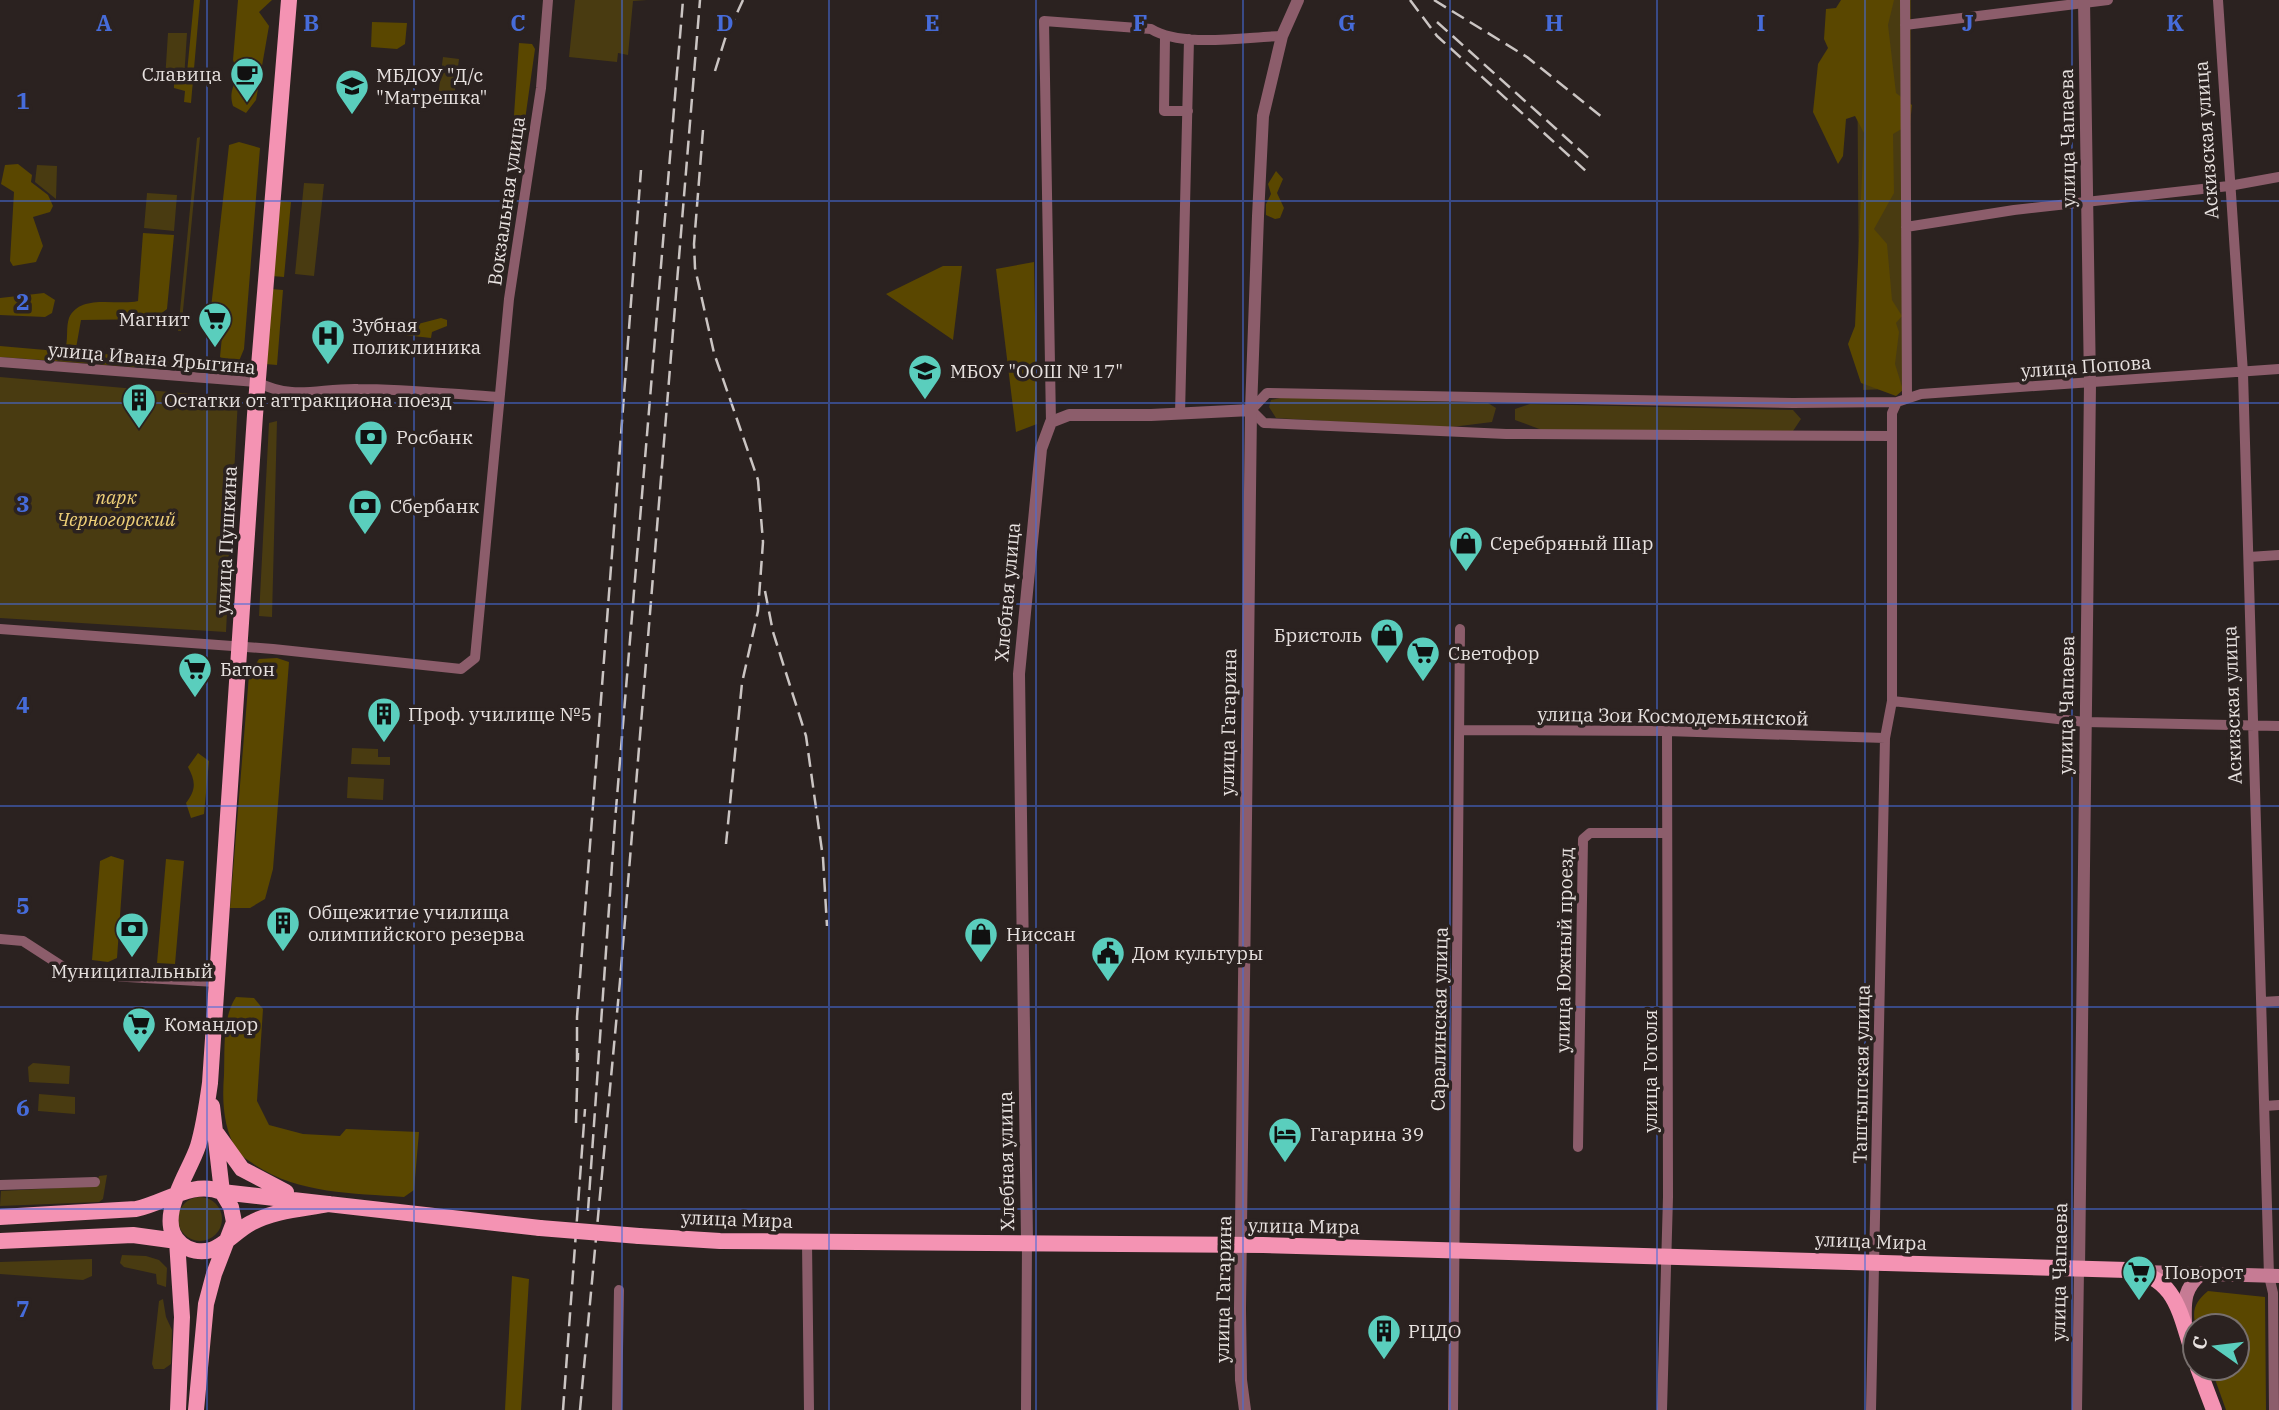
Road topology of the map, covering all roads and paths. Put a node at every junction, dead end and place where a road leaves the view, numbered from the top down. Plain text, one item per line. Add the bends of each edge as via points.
1 (289, 0) edge
2 (548, 0) edge
3 (1298, 0) edge
4 (1905, 0) edge
5 (2108, 0) edge
6 (2218, 0) edge
7 (2084, 1) edge
8 (1905, 25) junction
9 (1282, 36) junction
10 (1165, 37) junction
11 (1189, 39) junction
12 (1188, 111) junction
13 (2279, 177) edge
14 (2229, 186) junction
15 (2087, 201) junction
16 (1906, 227) junction
17 (0, 362) edge
18 (2279, 369) edge
19 (2243, 373) junction
20 (257, 382) junction
21 (2090, 384) junction
22 (499, 397) junction
23 (1902, 400) junction
24 (1251, 410) junction
25 (1180, 414) junction
26 (1051, 422) junction
27 (1892, 436) junction
28 (2279, 555) edge
29 (2249, 557) junction
30 (0, 628) edge
31 (1460, 629) dead end
32 (240, 647) junction
33 (1892, 701) junction
34 (2085, 722) junction
35 (2279, 726) edge
36 (2254, 727) junction
37 (1460, 730) junction
38 (1667, 732) junction
39 (1885, 738) junction
40 (1666, 833) junction
41 (0, 939) edge
42 (216, 982) junction
43 (2279, 1001) edge
44 (2262, 1002) junction
45 (210, 1083) junction
46 (2279, 1105) edge
47 (2265, 1106) junction
48 (214, 1129) junction
49 (1578, 1147) dead end
50 (95, 1182) dead end
51 (0, 1185) edge
52 (222, 1192) junction
53 (179, 1196) junction
54 (329, 1204) junction
55 (0, 1217) edge
56 (228, 1237) junction
57 (0, 1241) edge
58 (177, 1241) junction
59 (807, 1242) junction
60 (1027, 1242) junction
61 (1241, 1245) junction
62 (1454, 1250) junction
63 (1666, 1256) junction
64 (1876, 1262) junction
65 (2079, 1269) junction
66 (2143, 1272) junction
67 (2201, 1274) junction
68 (2274, 1276) edge
69 (619, 1290) dead end
70 (2185, 1312) edge
71 (2181, 1314) edge
72 (2203, 1382) edge
73 (178, 1410) edge
74 (196, 1410) edge
75 (617, 1410) edge
76 (809, 1410) edge
77 (1026, 1410) edge
78 (1245, 1410) edge
79 (1453, 1410) edge
80 (1661, 1410) edge
81 (1871, 1410) edge
82 (2077, 1410) edge
83 (2214, 1410) edge
84 (2274, 1410) edge

1 - 20 main road, улица Пушкина
2 - 22 street, Вокзальная улица via 541,88
3 - 9 street, улица Гагарина
4 - 8 street, Таштыпская улица
5 - 7 street
6 - 14 street, Аскизская улица
7 - 8 street
7 - 15 street, улица Чапаева
8 - 16 street, Таштыпская улица
9 - 11 street, Хлебная улица
9 - 24 street, улица Гагарина via 1263,116
10 - 11 street, Хлебная улица
10 - 12 street via 1164,111
10 - 26 street, Хлебная улица via 1151,29 1044,21
11 - 12 street
12 - 25 street
13 - 14 street
14 - 15 street
14 - 19 street, Аскизская улица
15 - 16 street
15 - 21 street, улица Чапаева
16 - 23 street, Таштыпская улица
17 - 20 street, улица Ивана Ярыгина
18 - 19 street, улица Попова
19 - 21 street, улица Попова
19 - 29 street, Аскизская улица
20 - 22 street, улица Ивана Ярыгина via 278,393 355,388
20 - 32 main road, улица Пушкина
21 - 23 street, улица Попова via 1921,394
21 - 34 street, улица Чапаева
22 - 32 street, Вокзальная улица via 475,658 461,669
23 - 24 street, улица Попова via 1793,403 1267,393
23 - 27 street, Таштыпская улица via 1892,412
24 - 25 street
24 - 27 street via 1265,423 1492,434
24 - 61 street, улица Гагарина
25 - 26 street via 1069,415
26 - 60 street, Хлебная улица via 1037,473 1019,674
27 - 33 street, Таштыпская улица
28 - 29 street
29 - 36 street, Аскизская улица
30 - 32 street
31 - 37 street, Саралинская улица
32 - 42 main road, улица Пушкина
33 - 34 street
33 - 39 street, Таштыпская улица
34 - 36 street
34 - 65 street, улица Чапаева
35 - 36 street
36 - 44 street, Аскизская улица
37 - 38 street, улица Зои Космодемьянской
37 - 62 street, Саралинская улица
38 - 39 street, улица Зои Космодемьянской
38 - 40 street, улица Гоголя
39 - 64 street, Таштыпская улица
40 - 49 street, улица Южный проезд via 1590,833 1583,839
40 - 63 street, улица Гоголя
41 - 42 street via 23,941 74,974
42 - 45 main road, улица Пушкина
43 - 44 street
44 - 47 street, Аскизская улица
45 - 48 main road
45 - 53 main road via 200,1141
46 - 47 street
47 - 68 street, Аскизская улица
48 - 52 main road
48 - 54 main road via 233,1159 253,1176 277,1189
50 - 51 street
52 - 53 main road via 200,1186
52 - 54 main road
52 - 56 main road via 233,1214
53 - 55 main road via 135,1209
53 - 58 main road via 169,1223
54 - 56 main road via 275,1213
54 - 59 main road, улица Мира, bridge via 639,1236
56 - 58 main road via 204,1251
56 - 74 main road via 206,1304
57 - 58 main road via 133,1235
58 - 73 main road via 182,1317
59 - 60 main road, улица Мира
59 - 76 street
60 - 61 main road, улица Мира
60 - 77 street, Хлебная улица
61 - 62 main road, улица Мира
61 - 78 street, улица Гагарина
62 - 63 main road, улица Мира
62 - 79 street, Саралинская улица
63 - 64 main road, улица Мира
63 - 80 street, улица Гоголя
64 - 65 main road, улица Мира
64 - 81 street, Таштыпская улица
65 - 66 main road, улица Мира
65 - 82 street, улица Чапаева
66 - 67 main road, улица Мира
66 - 71 main road via 2166,1287
67 - 68 main road, улица Мира
67 - 70 main road via 2189,1285
68 - 84 street, Аскизская улица
69 - 75 street
72 - 83 main road

